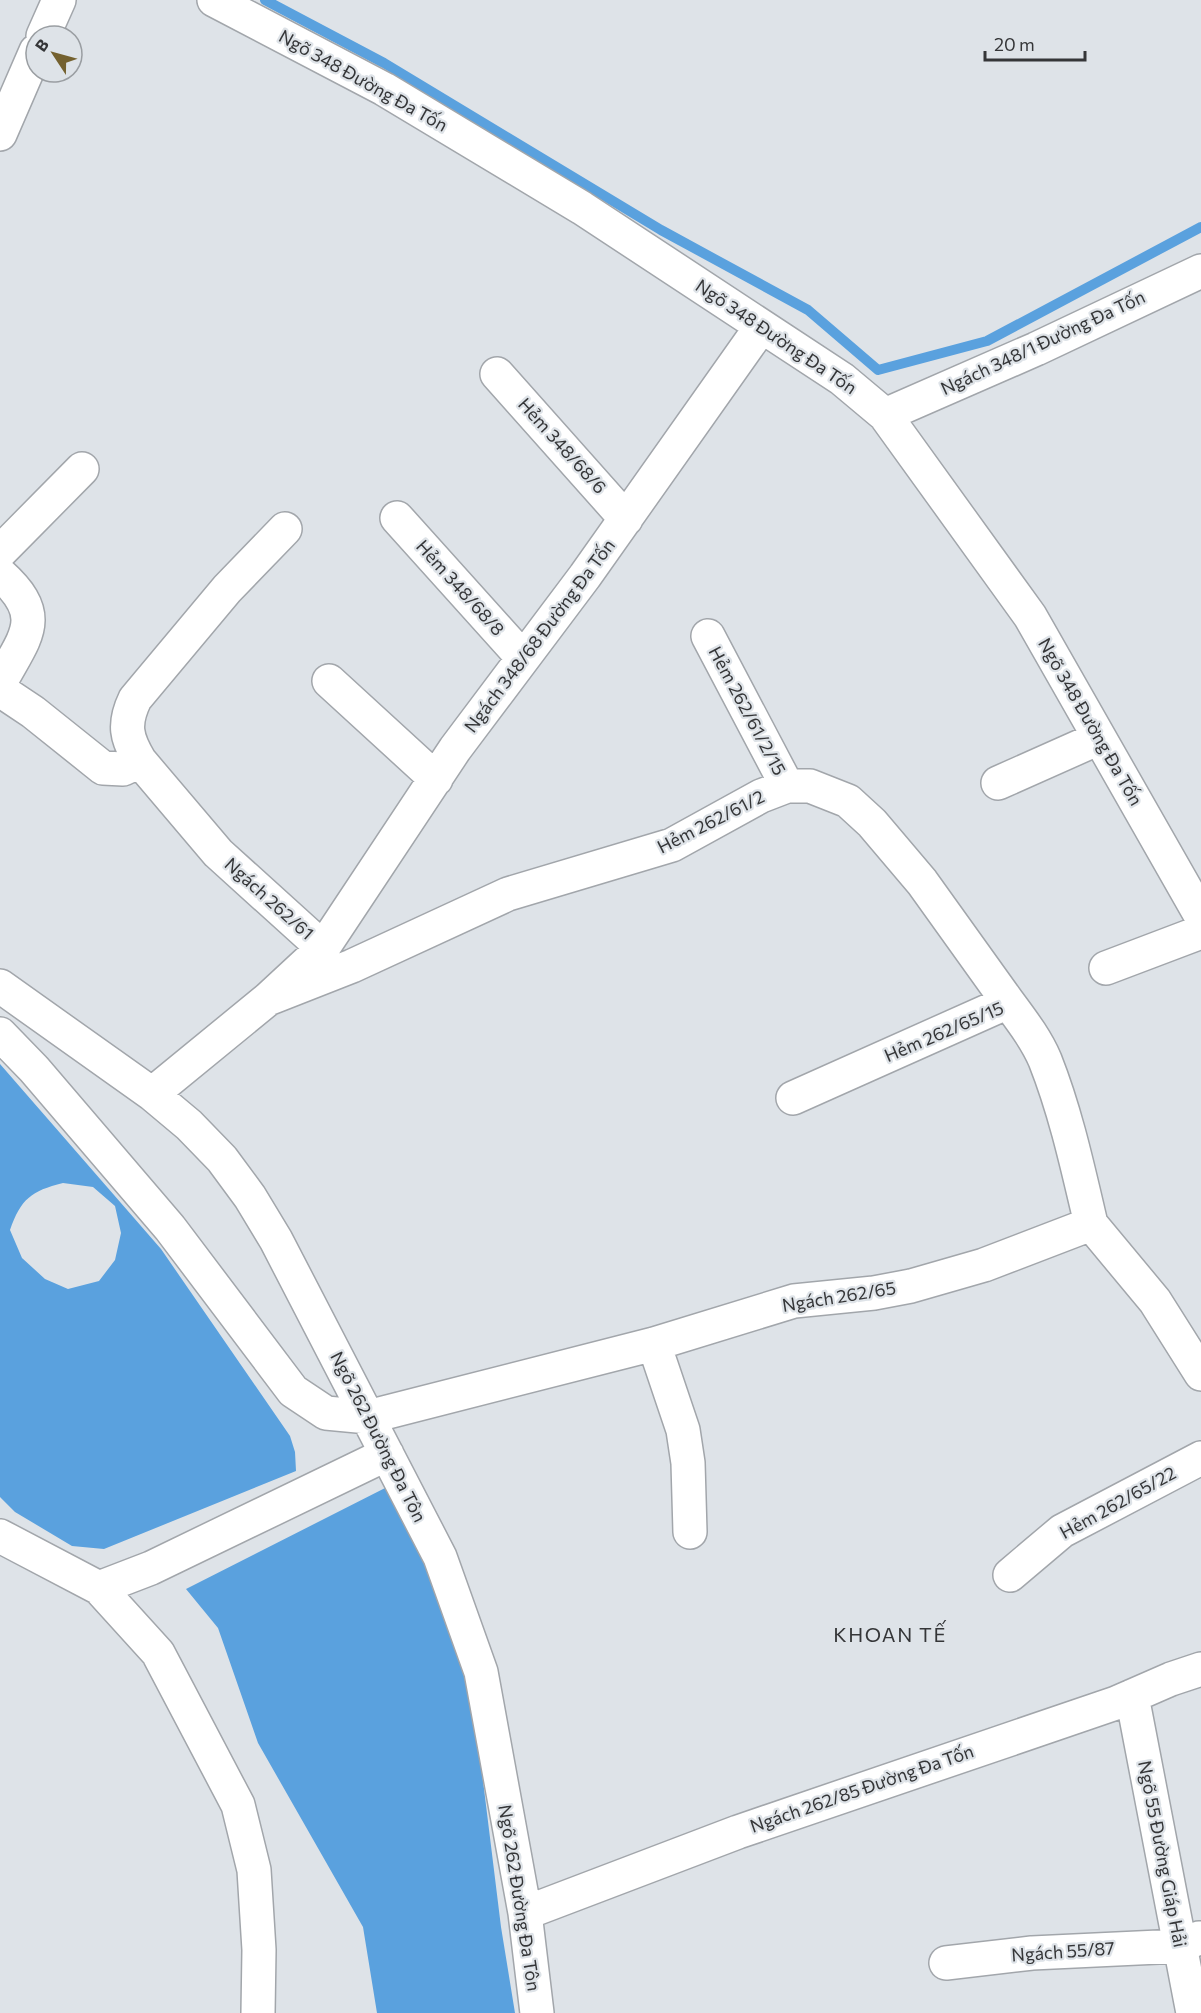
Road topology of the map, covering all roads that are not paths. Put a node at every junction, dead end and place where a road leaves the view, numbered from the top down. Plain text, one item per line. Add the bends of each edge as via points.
1 (58, 0) edge
2 (214, 0) edge
3 (48, 24) edge
4 (24, 79) edge
5 (0, 134) edge
6 (1199, 276) edge
7 (761, 327) junction
8 (497, 374) dead end
9 (885, 415) junction
10 (82, 469) dead end
11 (397, 518) dead end
12 (626, 519) junction
13 (285, 529) dead end
14 (0, 552) edge
15 (0, 574) edge
16 (708, 636) dead end
17 (524, 658) junction
18 (329, 681) dead end
19 (0, 683) edge
20 (0, 690) edge
21 (1099, 738) junction
22 (141, 761) junction
23 (436, 779) junction
24 (998, 783) dead end
25 (787, 786) junction
26 (1201, 916) edge
27 (1201, 932) edge
28 (323, 948) junction
29 (1106, 968) dead end
30 (0, 986) edge
31 (268, 999) junction
32 (1008, 1002) junction
33 (0, 1034) edge
34 (152, 1094) junction
35 (793, 1098) dead end
36 (1091, 1224) junction
37 (654, 1344) junction
38 (1201, 1374) edge
39 (368, 1417) junction
40 (387, 1454) junction
41 (1201, 1458) edge
42 (690, 1532) dead end
43 (0, 1536) edge
44 (1010, 1575) dead end
45 (99, 1588) junction
46 (1201, 1669) edge
47 (1132, 1696) junction
48 (525, 1913) junction
49 (1191, 1941) edge
50 (946, 1963) dead end
51 (258, 2013) edge
52 (537, 2013) edge
53 (1193, 2013) edge

1 - 3 street
2 - 7 street, Ngõ 348 Đường Đa Tốn via 384,89 582,208
4 - 5 street
6 - 9 street, Ngách 348/1 Đường Đa Tốn
7 - 9 street, Ngõ 348 Đường Đa Tốn via 842,379
7 - 12 street, Ngách 348/68 Đường Đa Tốn
8 - 12 street, Hẻm 348/68/6
9 - 21 street, Ngõ 348 Đường Đa Tốn via 1030,616
10 - 14 street
11 - 17 street, Hẻm 348/68/8
12 - 17 street, Ngách 348/68 Đường Đa Tốn
13 - 22 street, Ngách 262/61 via 227,589 135,699 125,730
15 - 19 street via 21,597 30,625
16 - 25 street, Hẻm 262/61/2/15
17 - 23 street, Ngách 348/68 Đường Đa Tốn
18 - 23 street
20 - 22 street via 103,768 123,769
21 - 24 street
21 - 26 street, Ngõ 348 Đường Đa Tốn
22 - 28 street, Ngách 262/61 via 218,853
23 - 28 street, Ngách 348/68 Đường Đa Tốn
25 - 31 street, Hẻm 262/61/2 via 672,845 508,894 352,966
25 - 32 street, Hẻm 262/61/2 via 829,791 848,801 872,823 922,882
27 - 29 street
28 - 31 street, Ngách 262/61
30 - 34 street, Ngõ 262 Đường Đa Tôn
31 - 34 street, Ngách 262/61
32 - 35 street, Hẻm 262/65/15
32 - 36 street, Hẻm 262/65/15 via 1044,1060 1073,1146
33 - 39 street, Ngách 262/65 via 170,1228 293,1391 326,1413
34 - 39 street, Ngõ 262 Đường Đa Tôn via 222,1159 250,1197
36 - 37 street, Ngách 262/65 via 984,1265 911,1286 794,1301
36 - 38 street via 1155,1301
37 - 39 street, Ngách 262/65
37 - 42 street via 683,1430
39 - 40 street, Ngõ 262 Đường Đa Tôn
40 - 45 street via 151,1568
40 - 48 street, Ngõ 262 Đường Đa Tôn via 440,1557 481,1672
41 - 44 street, Hẻm 262/65/22 via 1062,1531
43 - 45 street
45 - 51 street via 158,1653 238,1805 254,1870
46 - 47 street, Ngách 262/85 Đường Đa Tốn
47 - 48 street, Ngách 262/85 Đường Đa Tốn via 738,1832
47 - 49 street, Ngõ 55 Đường Giáp Hải
48 - 52 street, Ngõ 262 Đường Đa Tôn
49 - 50 street, Ngách 55/87
49 - 53 street, Ngõ 55 Đường Giáp Hải

